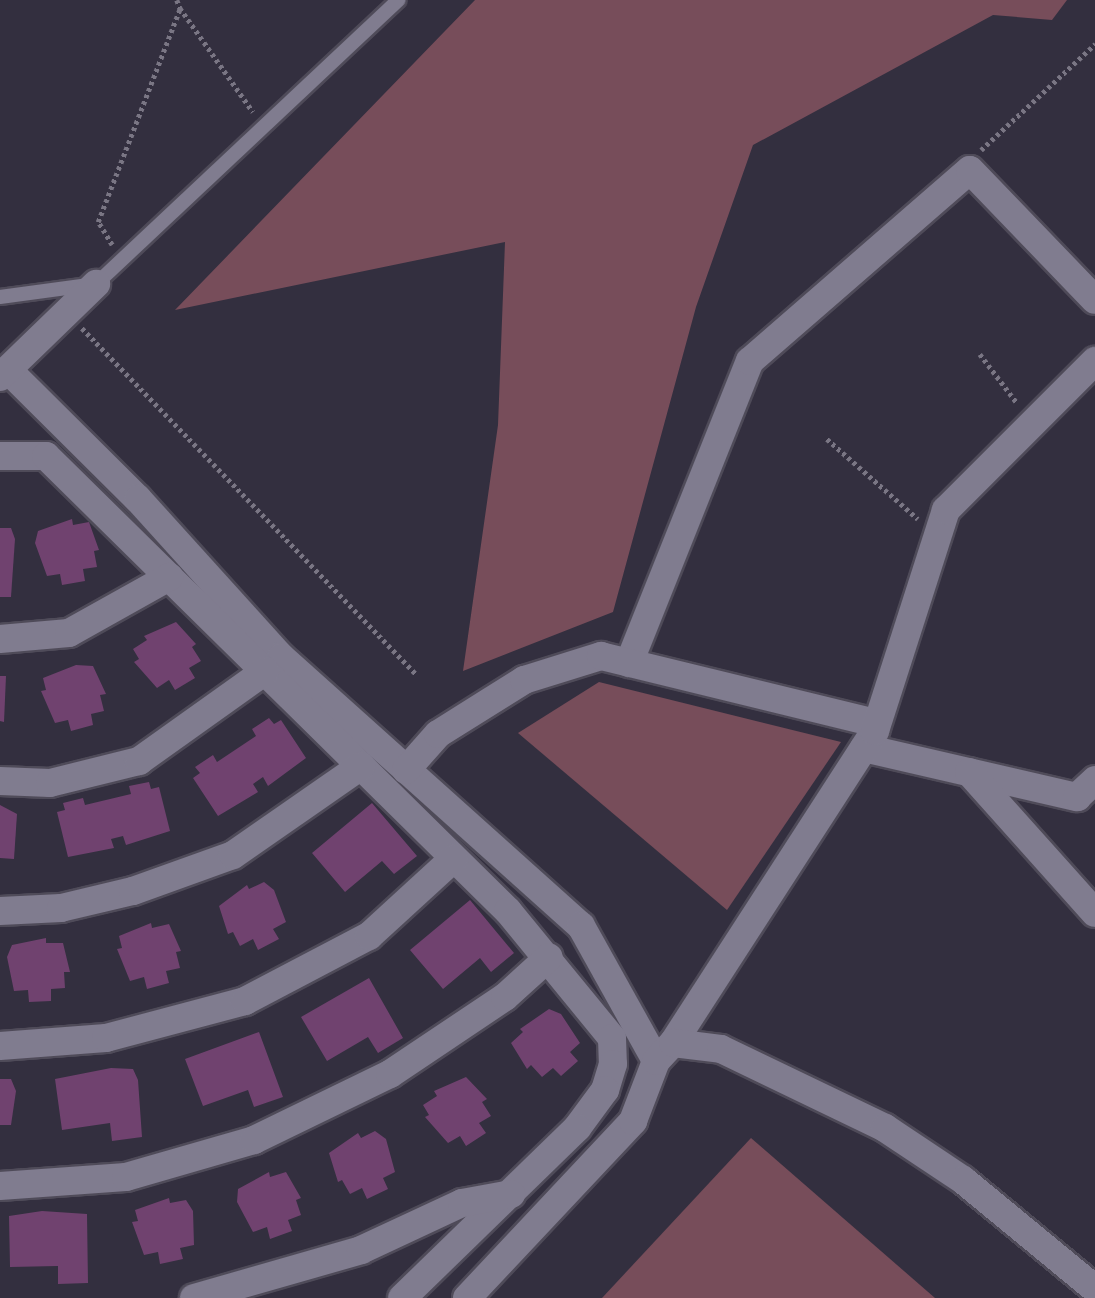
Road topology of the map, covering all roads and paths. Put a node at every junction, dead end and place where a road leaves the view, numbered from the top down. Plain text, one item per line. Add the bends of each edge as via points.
1 (177, 0) edge
2 (398, 0) edge
3 (180, 8) junction
4 (1095, 44) edge
5 (264, 127) junction
6 (970, 170) junction
7 (121, 261) junction
8 (96, 284) junction
9 (0, 297) edge
10 (1095, 300) edge
11 (67, 313) junction
12 (980, 354) dead end
13 (1095, 361) edge
14 (3, 368) edge
15 (1033, 423) junction
16 (827, 439) dead end
17 (0, 456) edge
18 (937, 536) junction
19 (169, 577) junction
20 (0, 639) edge
21 (629, 663) junction
22 (265, 671) junction
23 (417, 675) dead end
24 (870, 736) junction
25 (361, 766) junction
26 (406, 770) junction
27 (969, 772) junction
28 (0, 780) edge
29 (1093, 789) edge
30 (454, 858) junction
31 (1092, 902) edge
32 (0, 911) edge
33 (548, 957) junction
34 (0, 1046) edge
35 (664, 1052) junction
36 (0, 1186) edge
37 (511, 1194) junction
38 (1095, 1289) edge
39 (194, 1298) edge
40 (402, 1298) edge
41 (467, 1298) edge

1 - 3 path
2 - 5 lane
3 - 5 path
3 - 7 path via 98,222
4 - 6 path via 977,154
5 - 7 lane
6 - 10 street
6 - 21 street via 750,361
7 - 8 lane
8 - 9 lane
8 - 11 street
11 - 14 street
11 - 23 path
12 - 15 path
13 - 15 street
14 - 26 street via 138,499 281,657
15 - 18 street via 946,510
16 - 18 path
17 - 19 street via 46,456
18 - 24 street
19 - 20 street via 69,633
19 - 22 street
21 - 24 street
21 - 26 street via 601,656 524,680 438,734
22 - 25 street
22 - 28 street via 139,761 50,783
24 - 27 street
24 - 35 street
25 - 30 street
25 - 32 street via 233,855 133,891 61,908
26 - 35 street via 582,926
27 - 29 street via 1077,797
27 - 31 street
30 - 33 street
30 - 34 street via 369,936 245,1001 106,1038
33 - 36 street via 505,997 390,1074 254,1140 127,1177
33 - 37 street via 597,1011 612,1038 613,1064 605,1090 577,1128
35 - 38 street via 721,1049 885,1128 963,1180
35 - 41 street via 633,1121
37 - 39 street via 462,1203 361,1250
37 - 40 street

